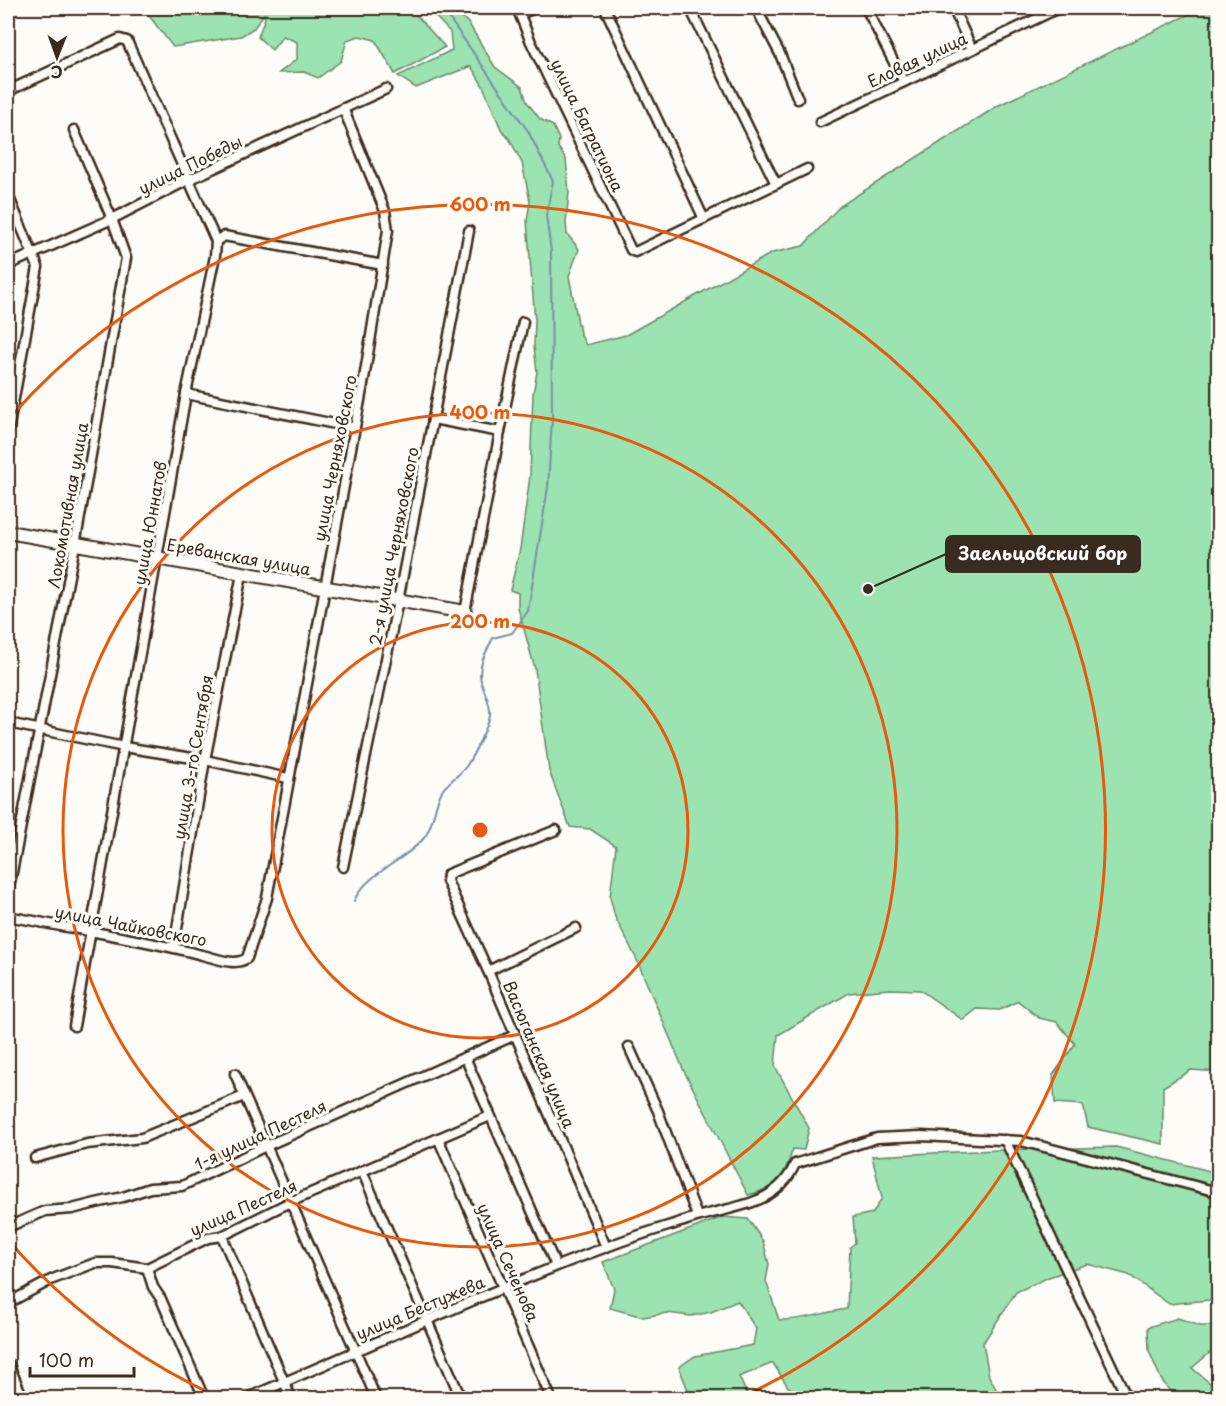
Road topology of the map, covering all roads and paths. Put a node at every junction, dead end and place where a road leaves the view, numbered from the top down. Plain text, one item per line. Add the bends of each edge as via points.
1 (535, 8) edge
2 (605, 8) edge
3 (690, 8) edge
4 (756, 8) edge
5 (866, 8) edge
6 (953, 8) edge
7 (1059, 8) edge
8 (1045, 10) edge
9 (518, 11) edge
10 (972, 50) junction
11 (904, 82) junction
12 (386, 89) dead end
13 (8, 92) edge
14 (798, 99) dead end
15 (343, 108) junction
16 (820, 122) dead end
17 (74, 130) dead end
18 (807, 169) dead end
19 (188, 180) junction
20 (776, 184) junction
21 (8, 195) edge
22 (112, 219) junction
23 (704, 219) junction
24 (469, 231) dead end
25 (216, 241) junction
26 (33, 254) junction
27 (383, 264) junction
28 (8, 265) edge
29 (523, 322) dead end
30 (186, 394) junction
31 (433, 419) junction
32 (355, 428) junction
33 (8, 431) edge
34 (500, 432) junction
35 (8, 532) edge
36 (75, 545) junction
37 (158, 558) junction
38 (242, 574) junction
39 (324, 587) junction
40 (398, 601) junction
41 (465, 612) joint
42 (8, 723) edge
43 (40, 729) junction
44 (124, 747) junction
45 (205, 760) junction
46 (288, 778) junction
47 (556, 830) dead end
48 (343, 867) dead end
49 (8, 893) edge
50 (8, 916) edge
51 (576, 928) dead end
52 (90, 932) junction
53 (174, 947) junction
54 (247, 958) joint
55 (488, 971) junction
56 (74, 1026) dead end
57 (515, 1035) junction
58 (629, 1047) dead end
59 (465, 1057) junction
60 (235, 1074) dead end
61 (244, 1096) junction
62 (490, 1116) junction
63 (438, 1138) junction
64 (1005, 1140) junction
65 (266, 1146) junction
66 (35, 1158) dead end
67 (362, 1171) junction
68 (1218, 1189) edge
69 (290, 1202) junction
70 (697, 1216) junction
71 (8, 1227) edge
72 (222, 1236) junction
73 (606, 1247) junction
74 (556, 1266) junction
75 (147, 1268) junction
76 (504, 1289) junction
77 (8, 1303) edge
78 (427, 1321) junction
79 (355, 1351) junction
80 (8, 1363) edge
81 (284, 1383) junction
82 (23, 1398) edge
83 (204, 1398) edge
84 (247, 1398) edge
85 (291, 1398) edge
86 (376, 1398) edge
87 (461, 1398) edge
88 (551, 1398) edge
89 (1127, 1398) edge

1 - 9 street
2 - 23 street
3 - 20 street
4 - 14 street
5 - 11 street
6 - 10 street
7 - 8 street, Еловая улица
8 - 10 street, Еловая улица
9 - 23 street, улица Багратиона via 631,250 635,252
10 - 11 street, Еловая улица
11 - 16 street, Еловая улица
12 - 15 street, улица Победы
13 - 19 street via 120,39 126,40
15 - 19 street, улица Победы
15 - 27 street, улица Черняховского via 385,211 388,230
17 - 22 street, Локомотивная улица
18 - 20 street
19 - 22 street, улица Победы
19 - 25 street
20 - 23 street
21 - 26 street
22 - 26 street, улица Победы
22 - 36 street, Локомотивная улица via 126,258
24 - 31 street, 2-я улица Черняховского
25 - 27 street via 224,236
25 - 30 street, улица Юннатов
26 - 28 street, улица Победы
26 - 33 street via 38,267
27 - 32 street, улица Черняховского
29 - 34 street
30 - 32 street
30 - 37 street, улица Юннатов
31 - 34 street
31 - 40 street, 2-я улица Черняховского
32 - 39 street, улица Черняховского
34 - 41 street
35 - 36 street, Ереванская улица
36 - 37 street, Ереванская улица
36 - 43 street, Локомотивная улица
37 - 38 street, Ереванская улица
37 - 44 street, улица Юннатов
38 - 39 street, Ереванская улица
38 - 45 street, улица 3-го Сентября
39 - 40 street, Ереванская улица
39 - 46 street, улица Черняховского
40 - 41 street, Ереванская улица
40 - 48 street, 2-я улица Черняховского
42 - 43 street
43 - 44 street
43 - 49 street, Локомотивная улица
44 - 45 street
44 - 52 street, улица Юннатов
45 - 46 street
45 - 53 street, улица 3-го Сентября
46 - 54 street, улица Черняховского via 267,898
47 - 55 street, Васюганская улица via 448,874 447,881
50 - 52 street, улица Чайковского
51 - 55 street
52 - 53 street, улица Чайковского
52 - 56 street, улица Юннатов
53 - 54 street, улица Чайковского via 230,962
55 - 57 street, Васюганская улица
57 - 59 street, 1-я улица Пестеля
57 - 73 street, Васюганская улица
58 - 70 street
59 - 62 street
59 - 65 street, 1-я улица Пестеля
60 - 61 street
61 - 65 street
61 - 66 street via 142,1138 87,1144
62 - 63 street, улица Пестеля
62 - 74 street
63 - 67 street, улица Пестеля
63 - 76 street, улица Сеченова
64 - 68 street, улица Бестужева
64 - 70 street, улица Бестужева via 877,1138 795,1164 789,1178 745,1207
64 - 89 street
65 - 69 street
65 - 71 street, 1-я улица Пестеля via 182,1186 150,1188 72,1209 45,1211
67 - 69 street, улица Пестеля
67 - 78 street
69 - 72 street, улица Пестеля
69 - 79 street
70 - 73 street, улица Бестужева
72 - 75 street, улица Пестеля via 208,1238
72 - 81 street
73 - 74 street, улица Бестужева
74 - 76 street, улица Бестужева
75 - 77 street via 95,1263 53,1279
75 - 83 street
76 - 78 street, улица Бестужева
76 - 88 street, улица Сеченова
78 - 79 street, улица Бестужева
78 - 87 street
79 - 81 street, улица Бестужева
79 - 86 street
80 - 82 street
81 - 84 street, улица Бестужева
81 - 85 street

